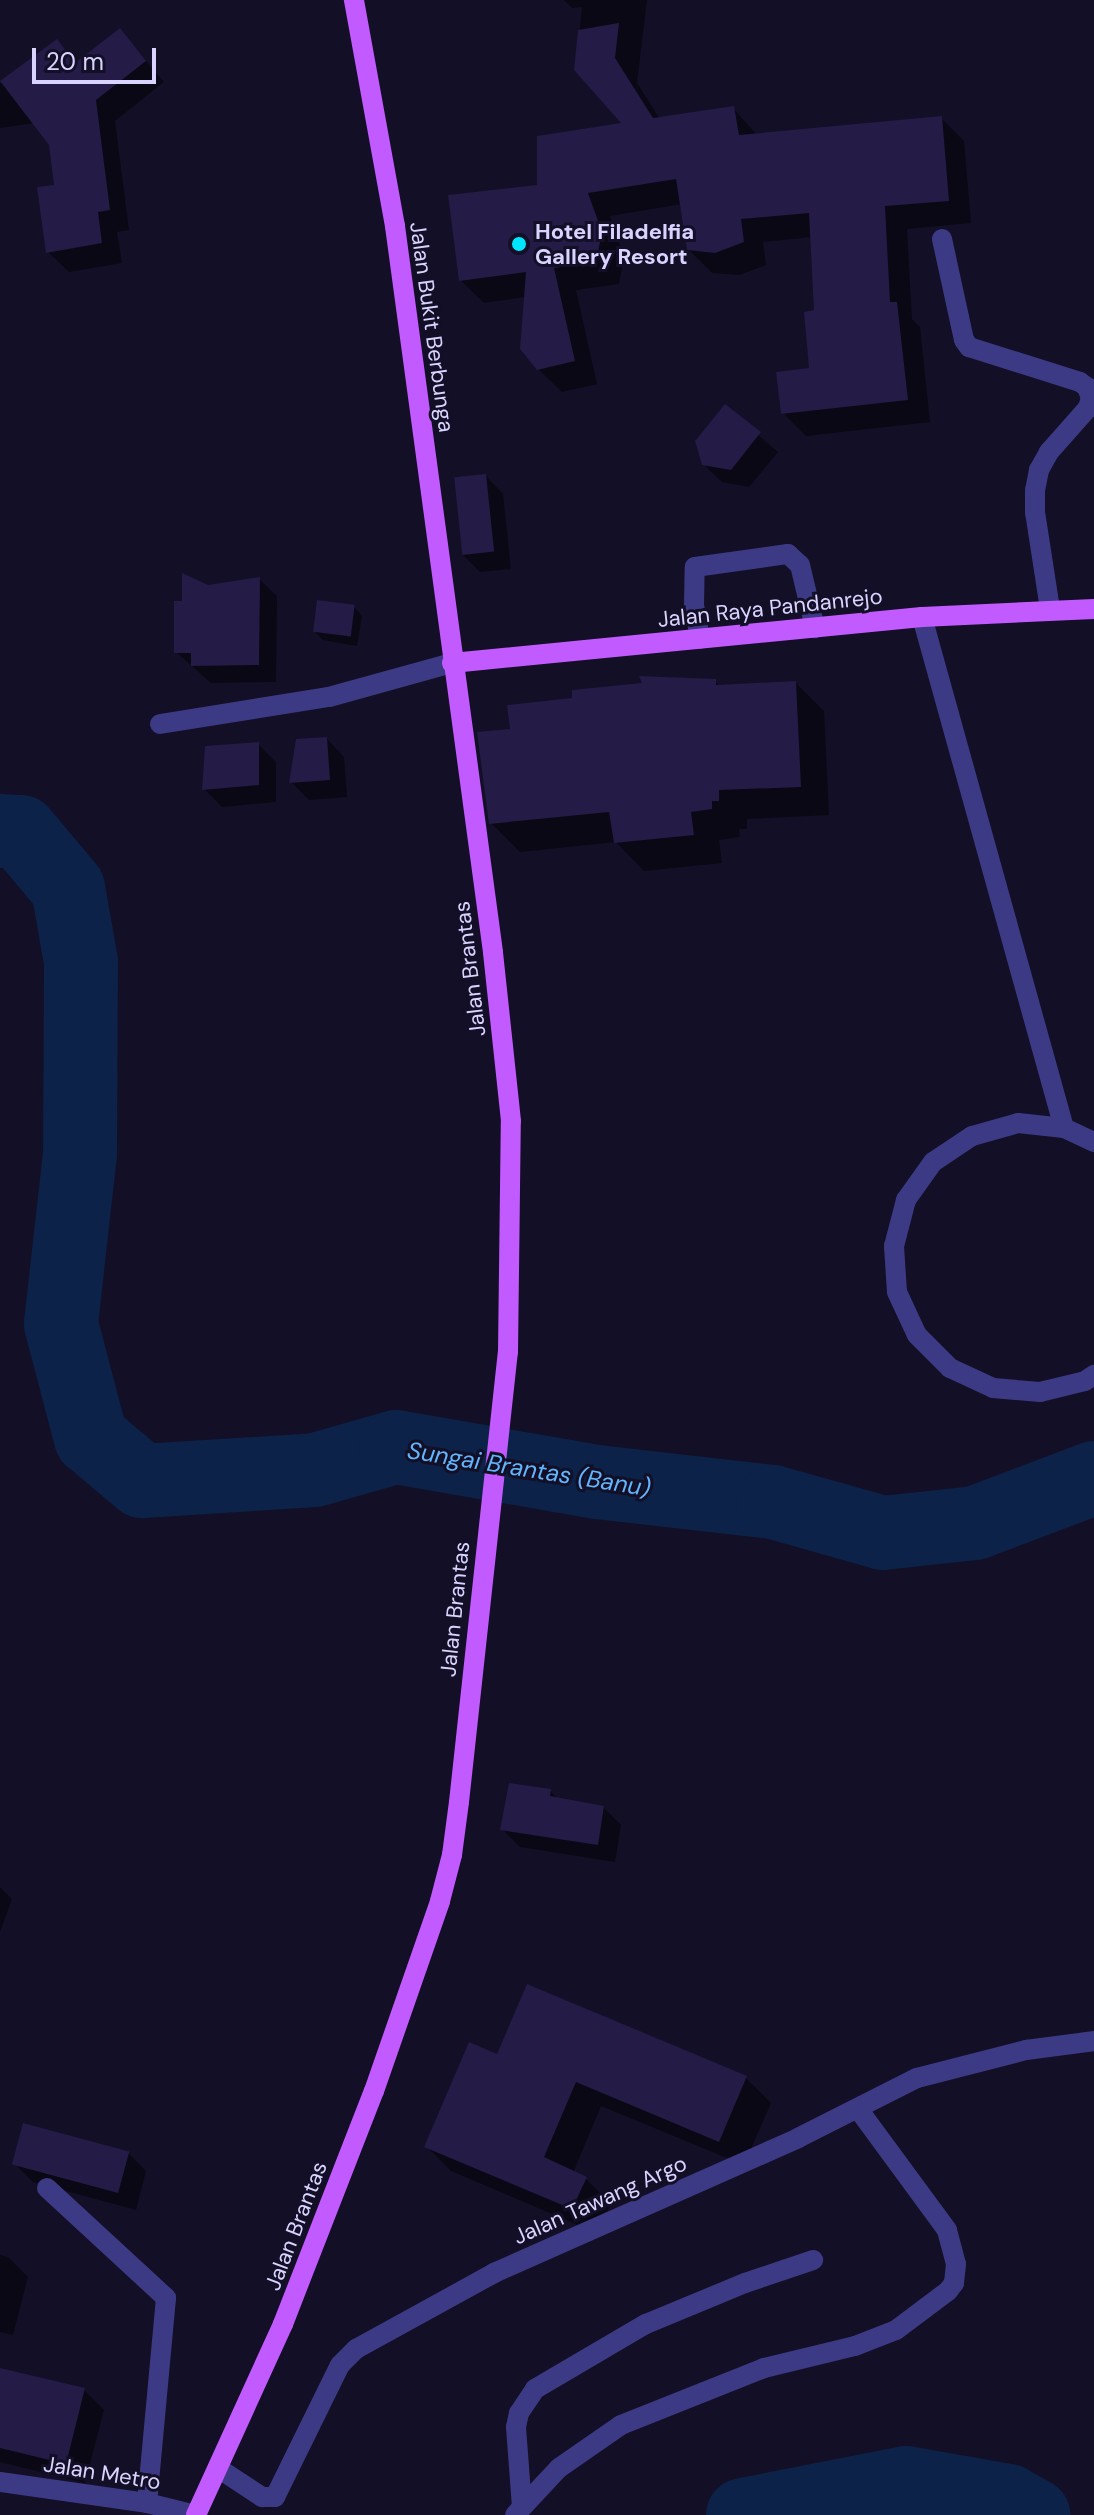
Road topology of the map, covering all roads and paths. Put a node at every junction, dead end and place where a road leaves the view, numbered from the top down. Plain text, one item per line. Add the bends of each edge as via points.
1 (354, 0) edge
2 (942, 239) dead end
3 (1050, 609) junction
4 (1094, 609) edge
5 (922, 617) junction
6 (815, 628) junction
7 (700, 639) junction
8 (452, 663) junction
9 (160, 724) dead end
10 (1064, 1128) junction
11 (1094, 1142) edge
12 (1094, 1375) edge
13 (1094, 2041) edge
14 (858, 2109) junction
15 (47, 2188) dead end
16 (813, 2260) dead end
17 (218, 2468) junction
18 (0, 2482) edge
19 (147, 2503) junction
20 (518, 2511) edge
21 (196, 2515) edge

1 - 8 main road, Jalan Bukit Berbunga via 395,226
2 - 3 street via 969,347 1080,382 1091,398 1049,452 1035,490
3 - 4 main road, Jalan Raya Pandanrejo
3 - 5 main road, Jalan Raya Pandanrejo
5 - 6 main road, Jalan Raya Pandanrejo
5 - 10 street
6 - 7 main road, Jalan Raya Pandanrejo
6 - 7 street via 800,565 788,554 695,567
7 - 8 main road, Jalan Raya Pandanrejo
8 - 9 street via 329,697
8 - 17 main road, Jalan Brantas via 511,1121 508,1352 459,1802 440,1901 374,2091 283,2324
10 - 11 street
10 - 12 street via 1018,1123 972,1136 933,1162 906,1200 894,1246 897,1292 917,1335 950,1368 993,1388 1040,1392
13 - 14 street, Jalan Tawang Argo via 1026,2050 917,2078
14 - 17 street, Jalan Tawang Argo via 494,2273 356,2349 340,2365 275,2497 262,2497
14 - 20 street via 947,2230 956,2264 948,2291 896,2330 855,2346 764,2368 621,2425 559,2468
15 - 19 street via 166,2298
16 - 20 street via 646,2324 535,2389 516,2427
17 - 21 main road, Jalan Brantas
18 - 19 street, Jalan Metro
19 - 21 street, Jalan Metro

